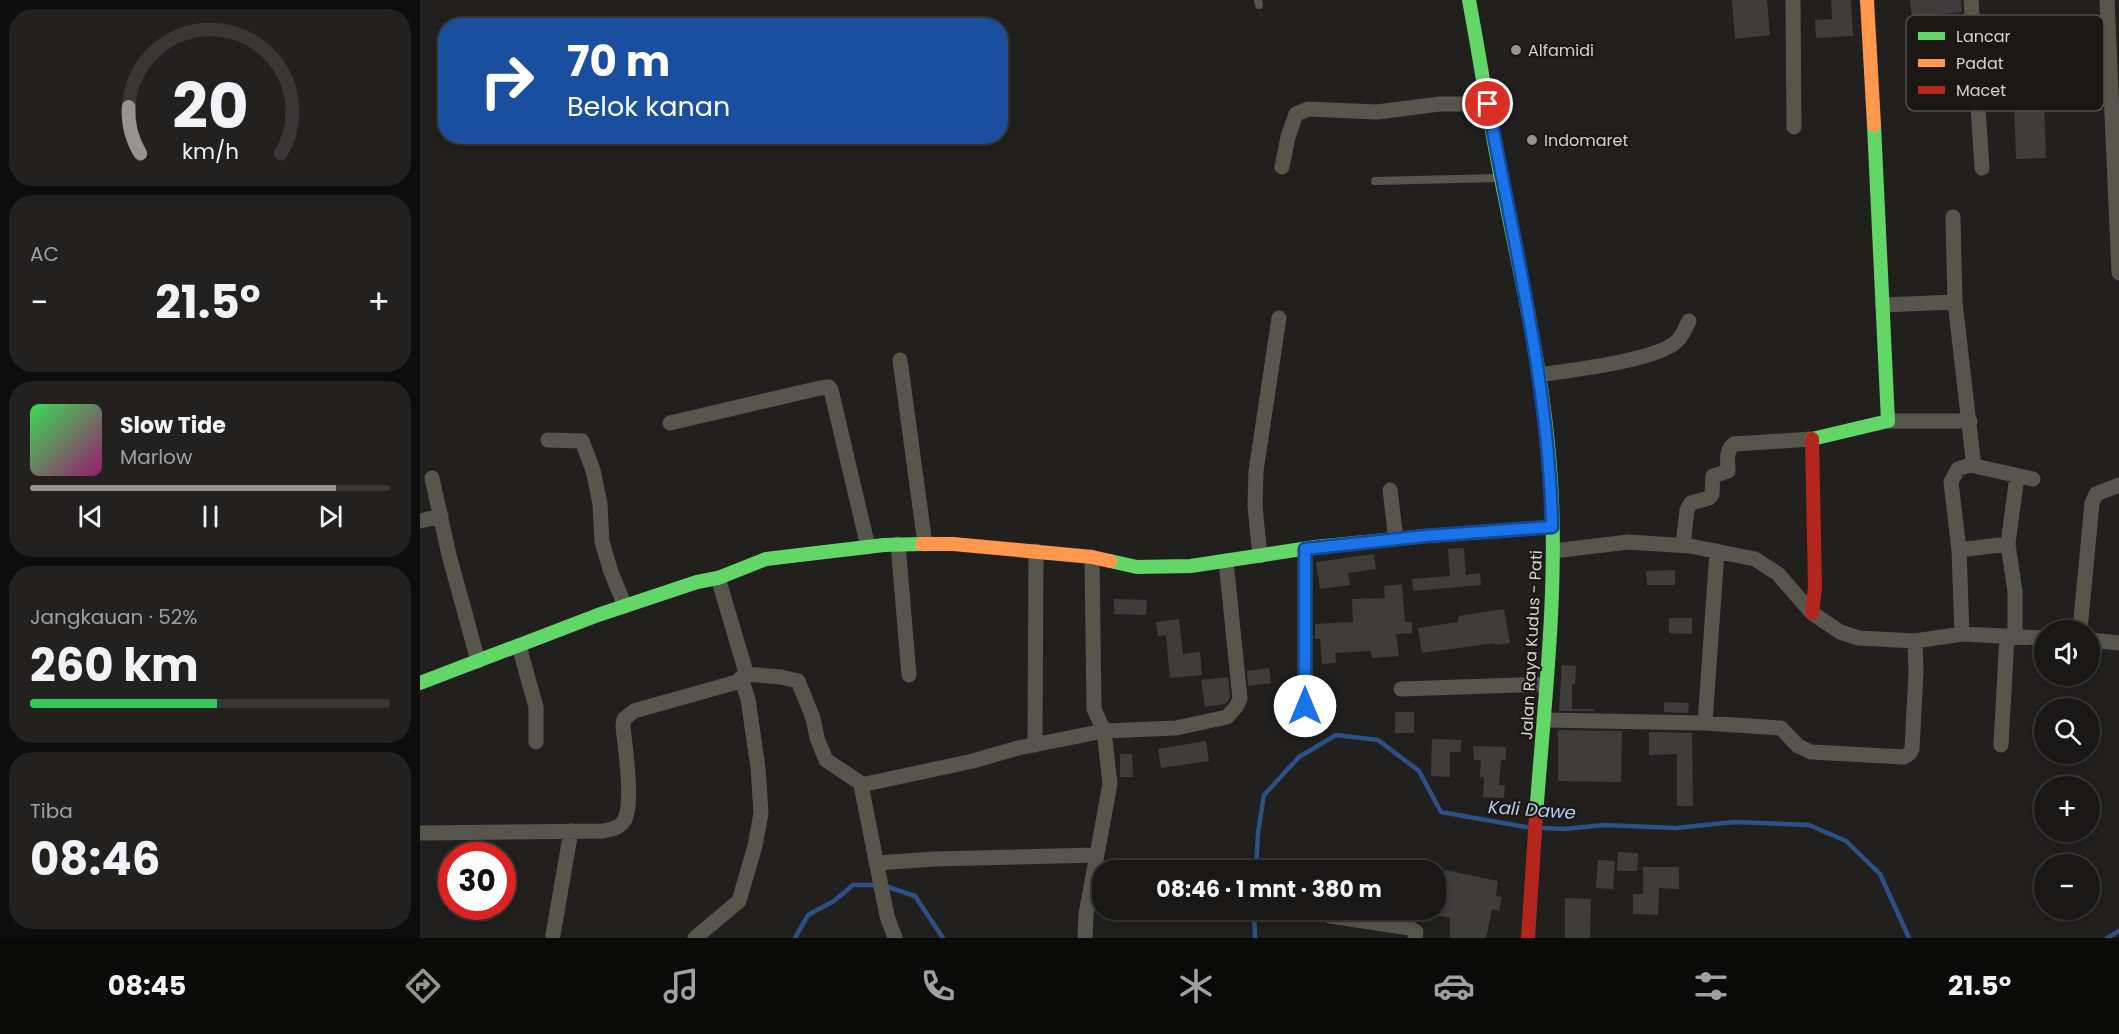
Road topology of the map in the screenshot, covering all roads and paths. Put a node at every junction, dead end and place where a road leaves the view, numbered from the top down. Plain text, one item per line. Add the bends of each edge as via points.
1 (1469, 0) edge
2 (1793, 0) edge
3 (1867, 0) edge
4 (1971, 0) edge
5 (2107, 0) edge
6 (1972, 15) edge
7 (1488, 104) junction
8 (1978, 111) edge
9 (1794, 127) dead end
10 (1282, 167) dead end
11 (1982, 168) dead end
12 (1502, 178) junction
13 (1374, 181) dead end
14 (1953, 218) dead end
15 (2119, 273) edge
16 (1955, 302) junction
17 (1883, 305) junction
18 (1279, 318) dead end
19 (1689, 321) dead end
20 (900, 360) dead end
21 (1539, 375) junction
22 (1888, 421) junction
23 (1970, 421) junction
24 (670, 423) dead end
25 (1810, 439) junction
26 (548, 440) dead end
27 (1970, 465) junction
28 (2017, 476) junction
29 (432, 478) dead end
30 (2033, 479) dead end
31 (2119, 485) edge
32 (1390, 490) dead end
33 (441, 516) junction
34 (420, 521) edge
35 (1552, 527) junction
36 (1396, 539) junction
37 (898, 544) junction
38 (925, 544) junction
39 (2008, 544) junction
40 (1683, 545) junction
41 (868, 546) junction
42 (1305, 549) junction
43 (1959, 550) junction
44 (1036, 551) junction
45 (1554, 551) junction
46 (1717, 551) junction
47 (1092, 556) junction
48 (1260, 556) junction
49 (1226, 561) junction
50 (718, 578) junction
51 (625, 606) junction
52 (1812, 613) junction
53 (2081, 620) edge
54 (1962, 634) junction
55 (2011, 636) junction
56 (2034, 637) edge
57 (1915, 641) junction
58 (2100, 641) edge
59 (2119, 643) edge
60 (519, 646) junction
61 (478, 661) junction
62 (909, 675) dead end
63 (743, 676) junction
64 (420, 683) edge
65 (1546, 684) junction
66 (1401, 689) dead end
67 (1305, 706) dead end
68 (1544, 720) junction
69 (1705, 723) junction
70 (1104, 731) junction
71 (536, 742) dead end
72 (1035, 744) junction
73 (2001, 745) dead end
74 (862, 784) junction
75 (571, 831) junction
76 (420, 833) edge
77 (1097, 855) junction
78 (876, 863) junction
79 (1357, 920) edge
80 (553, 935) dead end
81 (695, 938) edge
82 (895, 938) edge
83 (1085, 938) edge
84 (1415, 938) edge
85 (1528, 938) edge

1 - 7 main road, Jalan Raya Kudus - Pati
2 - 9 street
3 - 17 main road
4 - 6 street
5 - 15 street
7 - 10 street via 1440,104 1377,112 1308,109 1296,114 1292,122
7 - 12 main road, Jalan Raya Kudus - Pati
8 - 11 street
12 - 13 lane
12 - 21 main road, Jalan Raya Kudus - Pati
14 - 16 street
16 - 17 street
16 - 23 street
17 - 22 main road
18 - 48 street via 1256,471
19 - 21 street via 1678,341 1662,351
20 - 38 street
21 - 35 main road, Jalan Raya Kudus - Pati via 1551,480
22 - 23 street
22 - 25 main road
23 - 27 street
24 - 41 street via 829,387
25 - 40 street via 1731,446 1727,453 1728,471 1713,476 1709,498 1691,504 1687,510
25 - 52 main road via 1815,588
26 - 51 street via 582,441 596,481 602,542
27 - 28 street
27 - 43 street via 1958,470 1951,482
28 - 30 street
28 - 39 street
29 - 33 street
31 - 53 street via 2096,494 2092,503
32 - 36 street
33 - 34 street
33 - 61 street
35 - 36 main road
35 - 45 main road, Jalan Raya Kudus - Pati
36 - 42 main road
37 - 38 main road
37 - 41 main road
37 - 62 street
38 - 44 main road
39 - 43 street
39 - 55 street via 2014,583
40 - 45 street via 1613,542
40 - 46 street
41 - 50 main road via 766,559
42 - 48 main road
42 - 67 street
43 - 54 street
44 - 47 main road
44 - 72 street
45 - 65 main road, Jalan Raya Kudus - Pati
46 - 52 street via 1766,564
46 - 69 street
47 - 49 main road via 1137,567
47 - 70 street via 1094,709
48 - 49 main road
49 - 70 street via 1240,699 1236,707 1227,717 1176,728
50 - 51 main road
50 - 63 street via 745,669
51 - 60 main road
52 - 57 street via 1840,632 1859,638
54 - 55 street
54 - 57 street
55 - 56 street
55 - 73 street
57 - 69 street via 1912,749 1907,756 1811,752 1798,746 1781,728
58 - 59 street
60 - 61 main road
60 - 71 street via 536,707
61 - 64 main road
63 - 74 street via 798,681 826,760
63 - 75 street via 628,714 623,726 629,808 623,822 617,828 603,831
63 - 81 street via 759,768 760,813 755,846 739,901
65 - 66 street
65 - 68 main road, Jalan Raya Kudus - Pati
68 - 69 street
68 - 85 main road, Jalan Raya Kudus - Pati
70 - 72 street
70 - 77 street via 1110,784
72 - 74 street
74 - 78 street
75 - 76 street
75 - 80 street
77 - 78 street
77 - 83 street
78 - 82 street
79 - 84 street via 1410,928 1416,932

